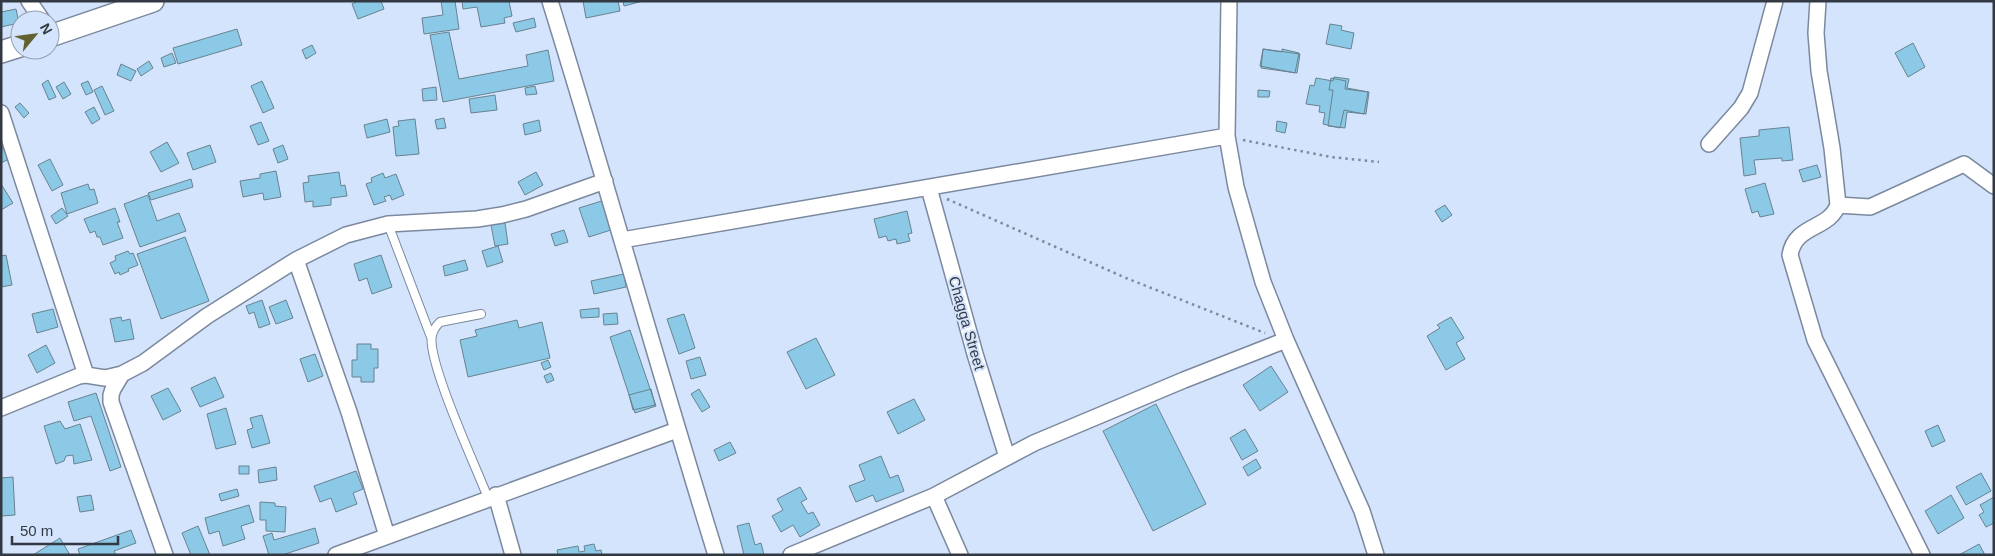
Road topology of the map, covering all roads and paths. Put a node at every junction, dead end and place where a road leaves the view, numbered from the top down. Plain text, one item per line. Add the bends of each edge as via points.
1 (153, 1) edge
2 (550, 1) edge
3 (1229, 1) edge
4 (1774, 1) edge
5 (1818, 1) edge
6 (60, 27) edge
7 (1, 113) edge
8 (1227, 136) junction
9 (1708, 144) dead end
10 (1380, 162) dead end
11 (605, 181) junction
12 (1994, 186) edge
13 (929, 188) junction
14 (1838, 205) junction
15 (388, 224) junction
16 (622, 240) junction
17 (296, 260) junction
18 (481, 314) dead end
19 (431, 336) junction
20 (1286, 340) junction
21 (122, 374) junction
22 (86, 375) junction
23 (1, 408) edge
24 (677, 430) junction
25 (1007, 457) junction
26 (934, 496) junction
27 (492, 497) junction
28 (387, 536) junction
29 (165, 555) edge
30 (336, 555) edge
31 (513, 555) edge
32 (716, 555) edge
33 (792, 555) edge
34 (960, 555) edge
35 (1376, 555) edge
36 (1922, 555) edge

1 - 6 main road
2 - 11 street
3 - 8 street
4 - 9 street via 1750,93 1741,108
5 - 14 street via 1819,71
7 - 22 street
8 - 10 path via 1331,158
8 - 13 street
8 - 20 street via 1248,231 1263,282
11 - 15 street via 526,209 477,220
11 - 16 street
12 - 14 street via 1964,164 1870,207
13 - 16 street
13 - 20 path via 958,204 1126,278
13 - 25 street, Chagga Street
14 - 36 street via 1835,214 1798,236 1790,255 1815,340
15 - 17 street via 346,235
15 - 19 lane
16 - 24 street
17 - 21 street via 208,316 144,363
17 - 28 street via 349,412
18 - 19 lane via 440,322
19 - 27 lane via 436,367 445,392
20 - 25 street via 1184,380
20 - 35 street via 1362,512
21 - 22 street via 105,378
21 - 29 street via 113,389 111,402
22 - 23 street
24 - 27 street
24 - 32 street
25 - 26 street
26 - 33 street
26 - 34 street
27 - 28 street
27 - 31 street
28 - 30 street

